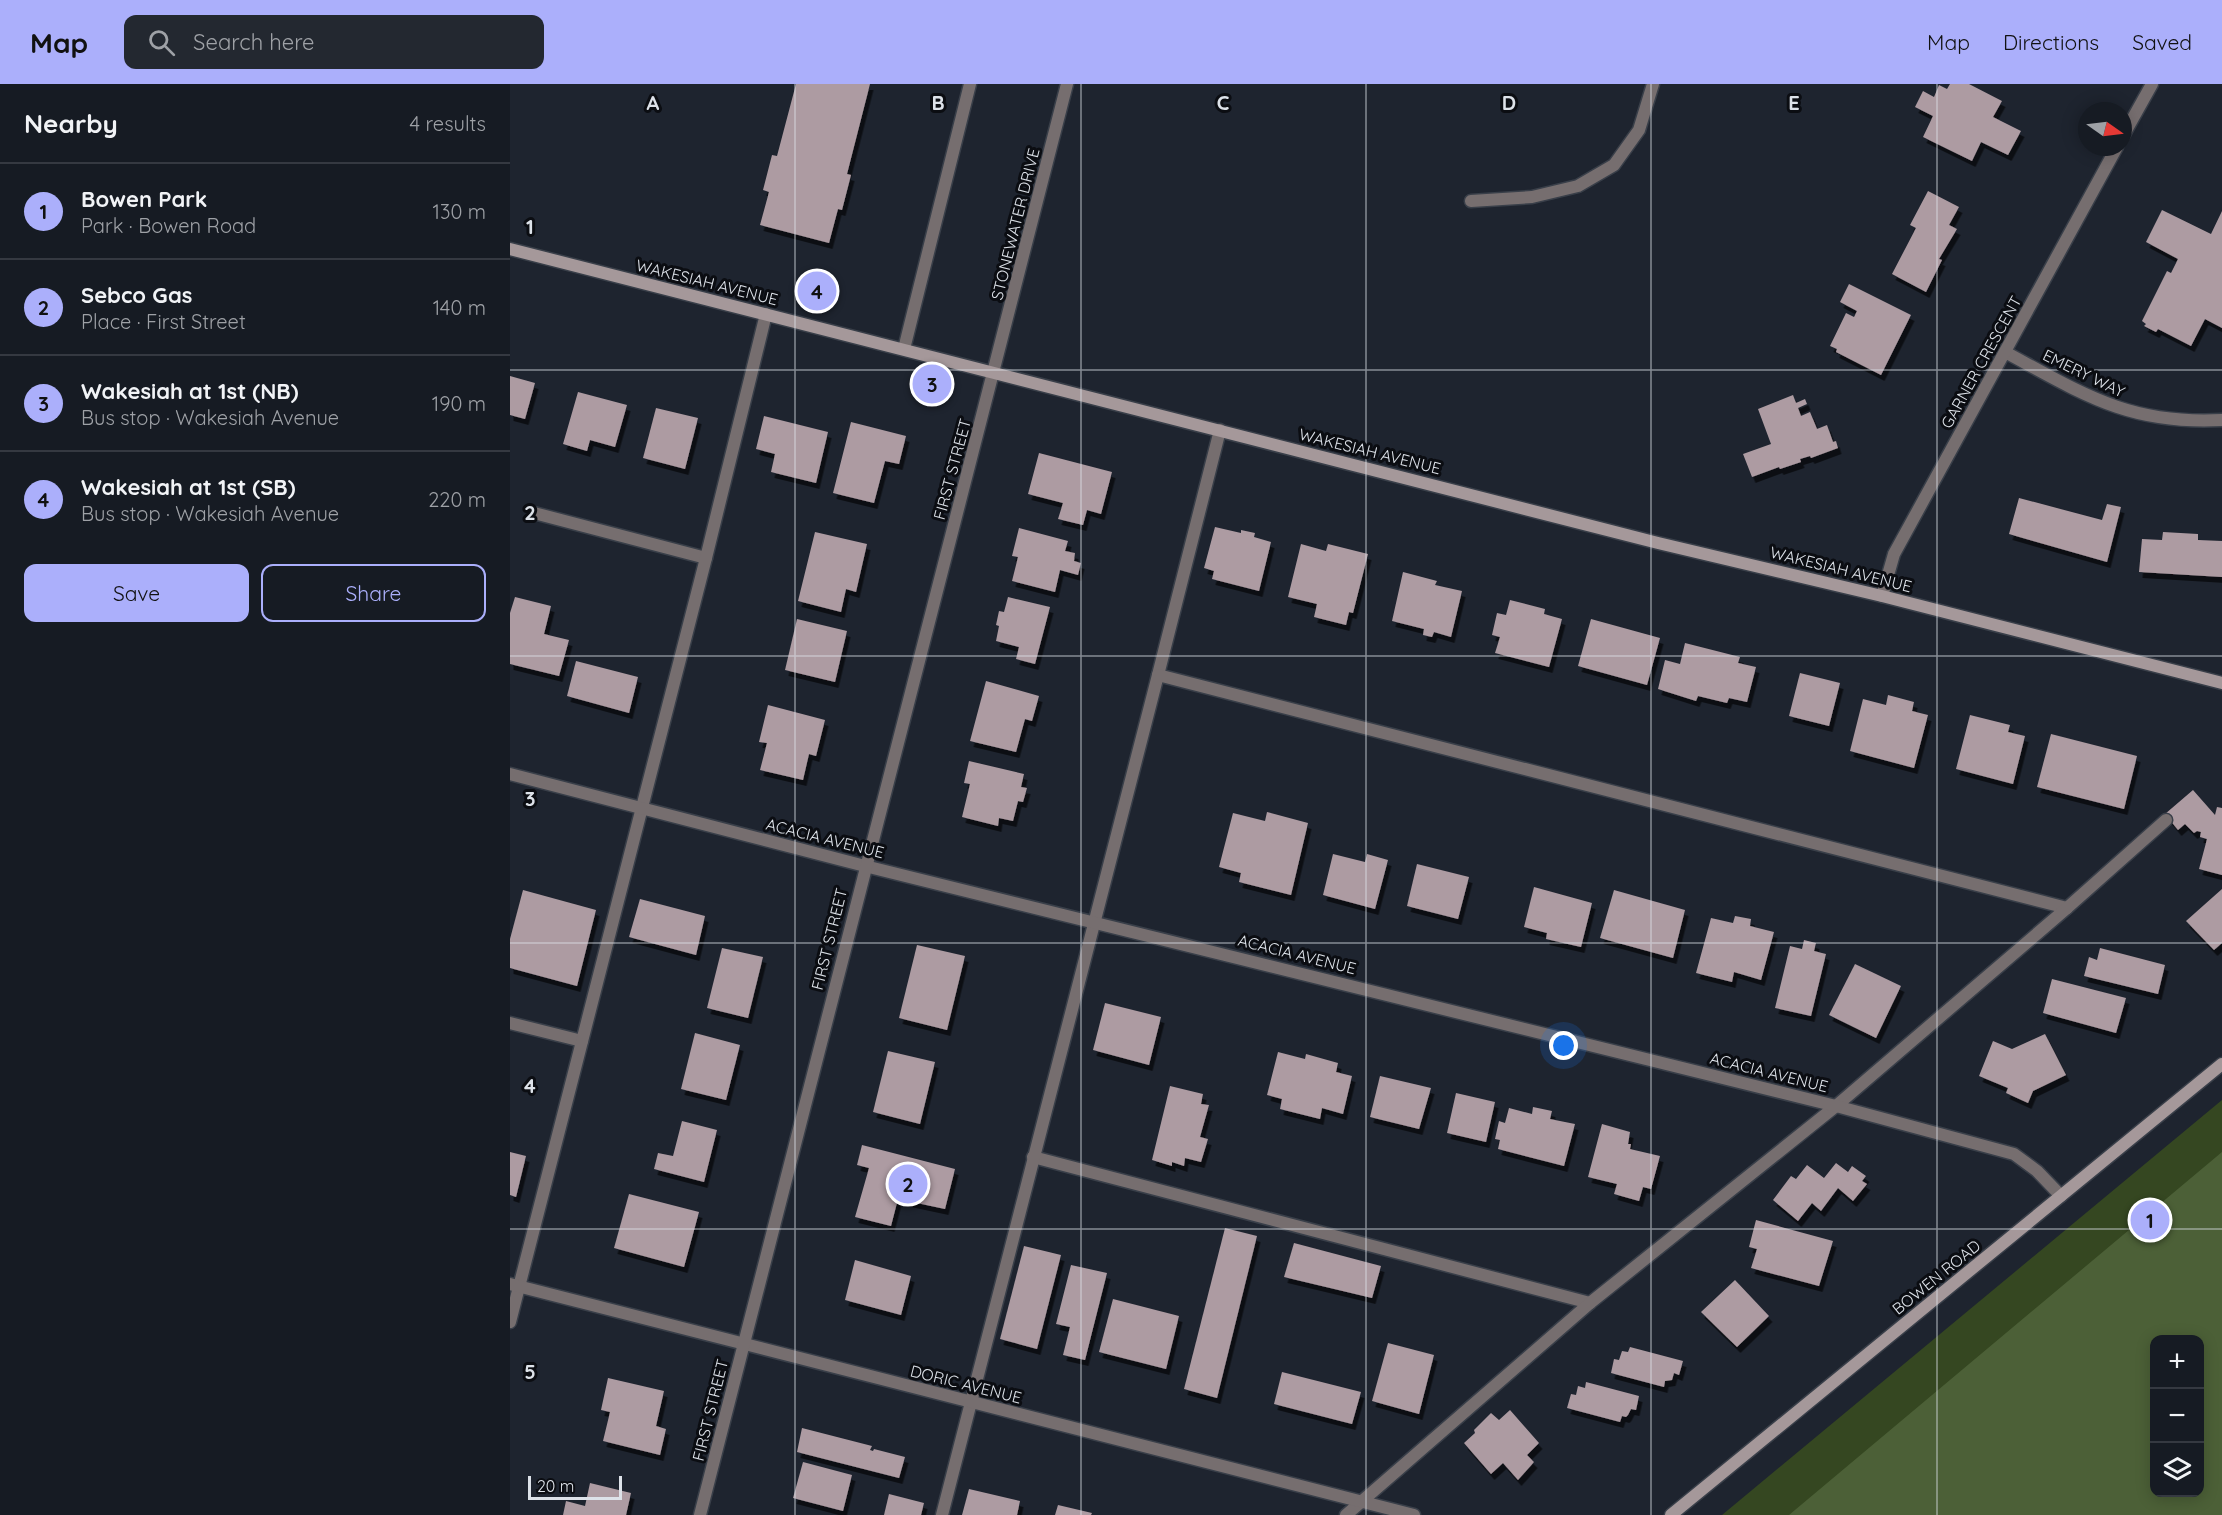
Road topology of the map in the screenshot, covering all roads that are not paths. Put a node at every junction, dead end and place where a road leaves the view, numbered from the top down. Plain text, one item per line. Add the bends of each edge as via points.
1 (970, 84) edge
2 (1067, 84) edge
3 (1653, 84) edge
4 (2152, 84) edge
5 (2132, 120) edge
6 (2112, 156) edge
7 (1471, 201) dead end
8 (510, 249) edge
9 (766, 314) junction
10 (904, 349) junction
11 (2005, 352) junction
12 (994, 372) junction
13 (2222, 420) edge
14 (1220, 430) junction
15 (534, 513) dead end
16 (706, 558) junction
17 (1882, 596) junction
18 (1158, 675) junction
19 (2222, 683) edge
20 (510, 774) edge
21 (642, 808) junction
22 (2166, 820) dead end
23 (865, 866) junction
24 (2067, 908) junction
25 (1094, 921) junction
26 (510, 1023) edge
27 (582, 1041) junction
28 (2222, 1064) edge
29 (1836, 1106) junction
30 (1033, 1157) junction
31 (2061, 1196) junction
32 (515, 1285) edge
33 (1590, 1303) junction
34 (510, 1322) edge
35 (744, 1344) junction
36 (971, 1403) junction
37 (1363, 1501) junction
38 (700, 1515) edge
39 (942, 1515) edge
40 (1346, 1515) edge
41 (1414, 1515) edge
42 (1671, 1515) edge

1 - 10 street
2 - 12 street, STONEWATER DRIVE
3 - 7 street via 1639,130 1614,165 1578,186 1532,197
4 - 5 street
6 - 11 street, GARNER CRESCENT
8 - 9 main road, WAKESIAH AVENUE
9 - 10 main road, WAKESIAH AVENUE
9 - 16 street
10 - 12 main road, WAKESIAH AVENUE
11 - 13 street, EMERY WAY via 2114,408 2171,420
11 - 17 street, GARNER CRESCENT via 1894,554
12 - 14 main road, WAKESIAH AVENUE
12 - 23 street, FIRST STREET
14 - 17 main road, WAKESIAH AVENUE via 1658,543
14 - 18 street
15 - 16 street
16 - 21 street
17 - 19 main road, WAKESIAH AVENUE
18 - 24 street
18 - 25 street
20 - 21 street, ACACIA AVENUE
21 - 23 street, ACACIA AVENUE
21 - 27 street
22 - 24 street
23 - 25 street, ACACIA AVENUE
23 - 35 street, FIRST STREET
24 - 29 street
25 - 29 street, ACACIA AVENUE
25 - 30 street
26 - 27 street
27 - 32 street
28 - 31 main road, BOWEN ROAD
29 - 31 street, ACACIA AVENUE via 2014,1154
29 - 33 street
30 - 33 street
30 - 36 street
31 - 42 main road, BOWEN ROAD
32 - 34 street
32 - 35 street, DORIC AVENUE
33 - 37 street
35 - 36 street, DORIC AVENUE
35 - 38 street, FIRST STREET
36 - 37 street, DORIC AVENUE
36 - 39 street
37 - 40 street
37 - 41 street, DORIC AVENUE

